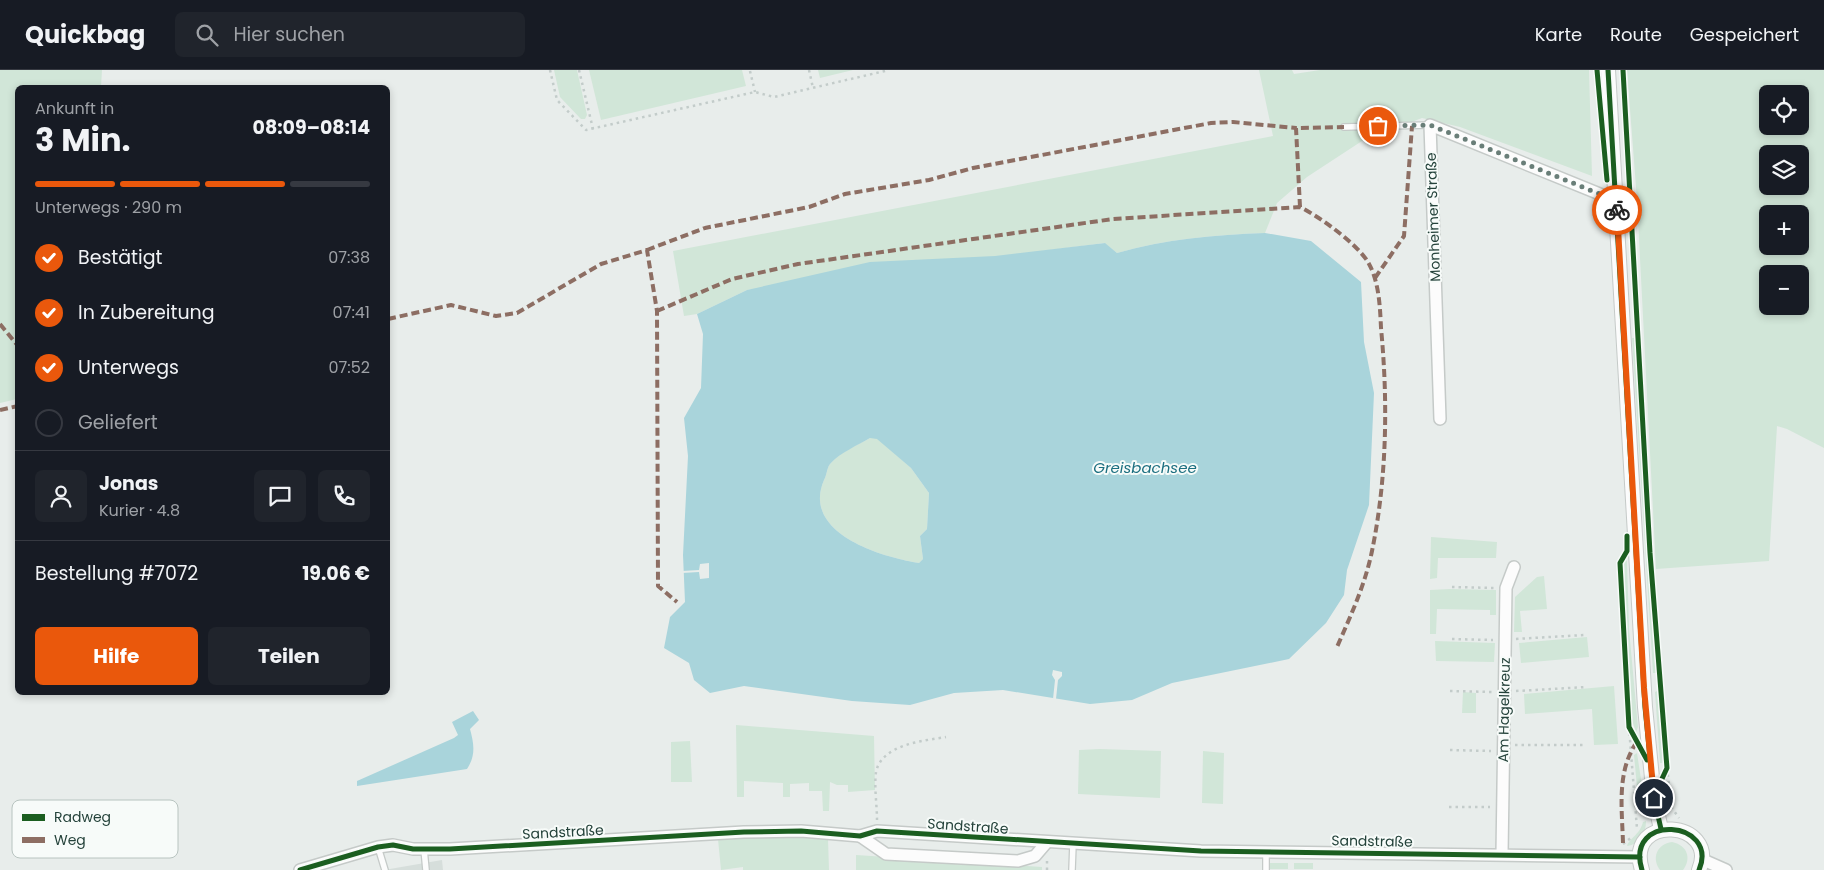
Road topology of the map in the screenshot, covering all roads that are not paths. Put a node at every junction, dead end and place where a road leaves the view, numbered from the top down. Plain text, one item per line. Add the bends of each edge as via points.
1 (1608, 70) edge
2 (1430, 125) junction
3 (1344, 127) dead end
4 (1617, 201) junction
5 (1440, 419) dead end
6 (1514, 567) dead end
7 (1661, 829) junction
8 (860, 836) junction
9 (1047, 842) junction
10 (1073, 844) junction
11 (378, 847) junction
12 (424, 849) junction
13 (1266, 852) junction
14 (1502, 854) junction
15 (1641, 864) edge
16 (1700, 865) edge
17 (300, 870) edge
18 (385, 870) edge
19 (426, 870) edge
20 (1072, 870) edge
21 (1266, 870) edge
22 (1726, 870) edge

1 - 4 street
2 - 3 lane
2 - 4 street
2 - 5 street, Monheimer Straße
4 - 7 street via 1644,688 1654,798
6 - 14 street, Am Hagelkreuz via 1506,588
7 - 15 street via 1649,837 1641,850
7 - 16 street via 1686,832 1698,845
8 - 9 street, Sandstraße via 878,831
8 - 9 street, Sandstraße via 886,854 1018,861 1035,856
8 - 12 street, Sandstraße via 801,831 744,832
9 - 10 street, Sandstraße
10 - 13 street, Sandstraße
10 - 20 lane
11 - 12 street, Sandstraße via 393,845
11 - 17 street, Sandstraße
11 - 18 lane
12 - 19 lane
13 - 14 street, Sandstraße
13 - 21 lane
14 - 15 street, Sandstraße
16 - 22 street

